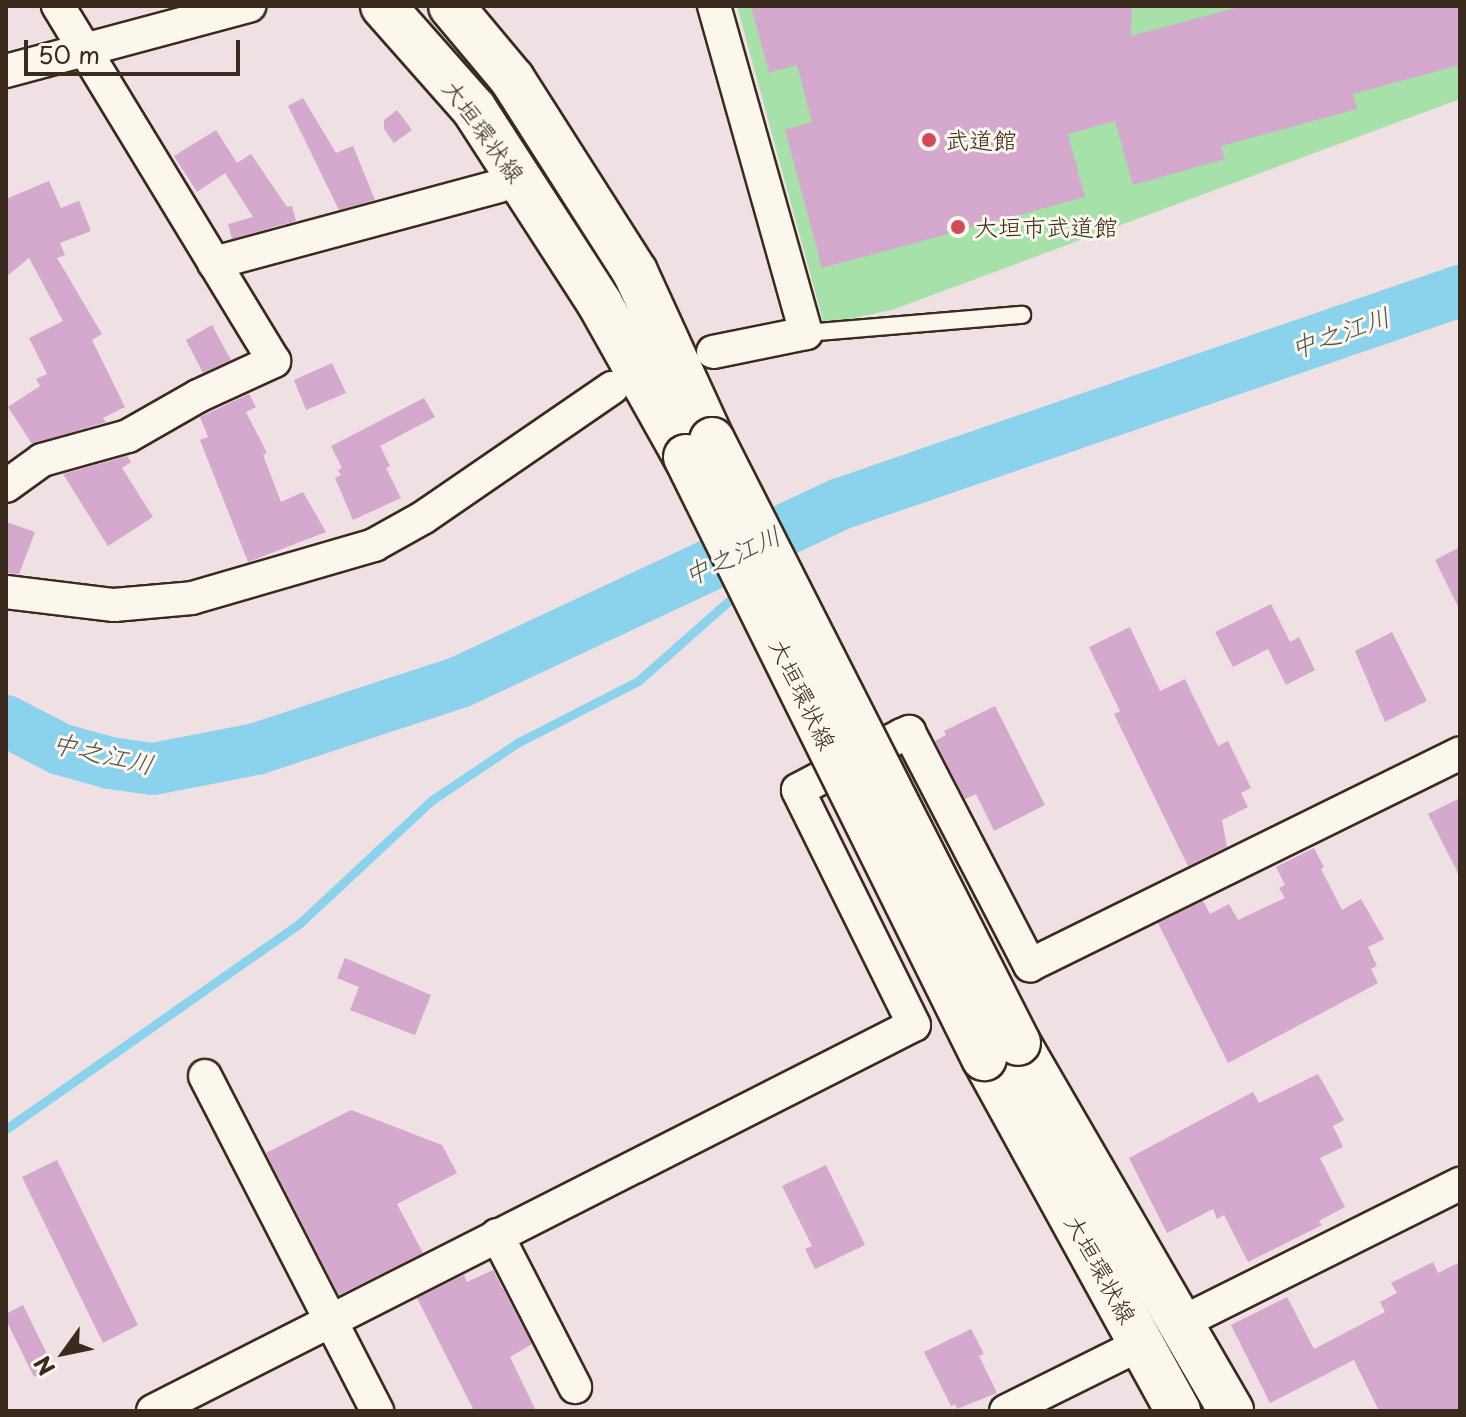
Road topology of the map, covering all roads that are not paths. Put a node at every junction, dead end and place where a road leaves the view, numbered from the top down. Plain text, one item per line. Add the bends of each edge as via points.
1 (58, 6) edge
2 (249, 6) edge
3 (383, 6) edge
4 (451, 6) edge
5 (714, 6) edge
6 (85, 49) junction
7 (6, 71) edge
8 (499, 186) dead end
9 (214, 263) junction
10 (1022, 315) dead end
11 (806, 333) junction
12 (713, 352) dead end
13 (612, 388) dead end
14 (699, 449) junction
15 (6, 486) edge
16 (6, 592) edge
17 (1460, 753) edge
18 (1001, 1050) junction
19 (205, 1076) dead end
20 (1460, 1184) edge
21 (497, 1235) junction
22 (331, 1321) junction
23 (1181, 1323) junction
24 (1141, 1344) junction
25 (575, 1387) dead end
26 (153, 1411) edge
27 (377, 1411) edge
28 (1006, 1411) edge
29 (1178, 1411) edge
30 (1231, 1411) edge

1 - 6 street
2 - 6 street
3 - 14 main road, 大垣環状線 via 474,109
4 - 14 main road, 大垣環状線 via 512,79 635,272
5 - 11 street
6 - 7 street
6 - 9 street
8 - 9 street
9 - 15 street via 274,361 128,436 42,460
10 - 11 lane
11 - 12 street
13 - 16 street via 424,517 374,545 192,598 114,605
14 - 18 main road, 大垣環状線, bridge
17 - 21 street via 1030,965 909,732 902,735 798,790 914,1025
18 - 23 main road, 大垣環状線
18 - 24 main road, 大垣環状線
19 - 22 street
20 - 23 street
21 - 22 street
21 - 25 street
22 - 26 street
22 - 27 street
23 - 30 main road, 大垣環状線
24 - 28 street
24 - 29 main road, 大垣環状線

